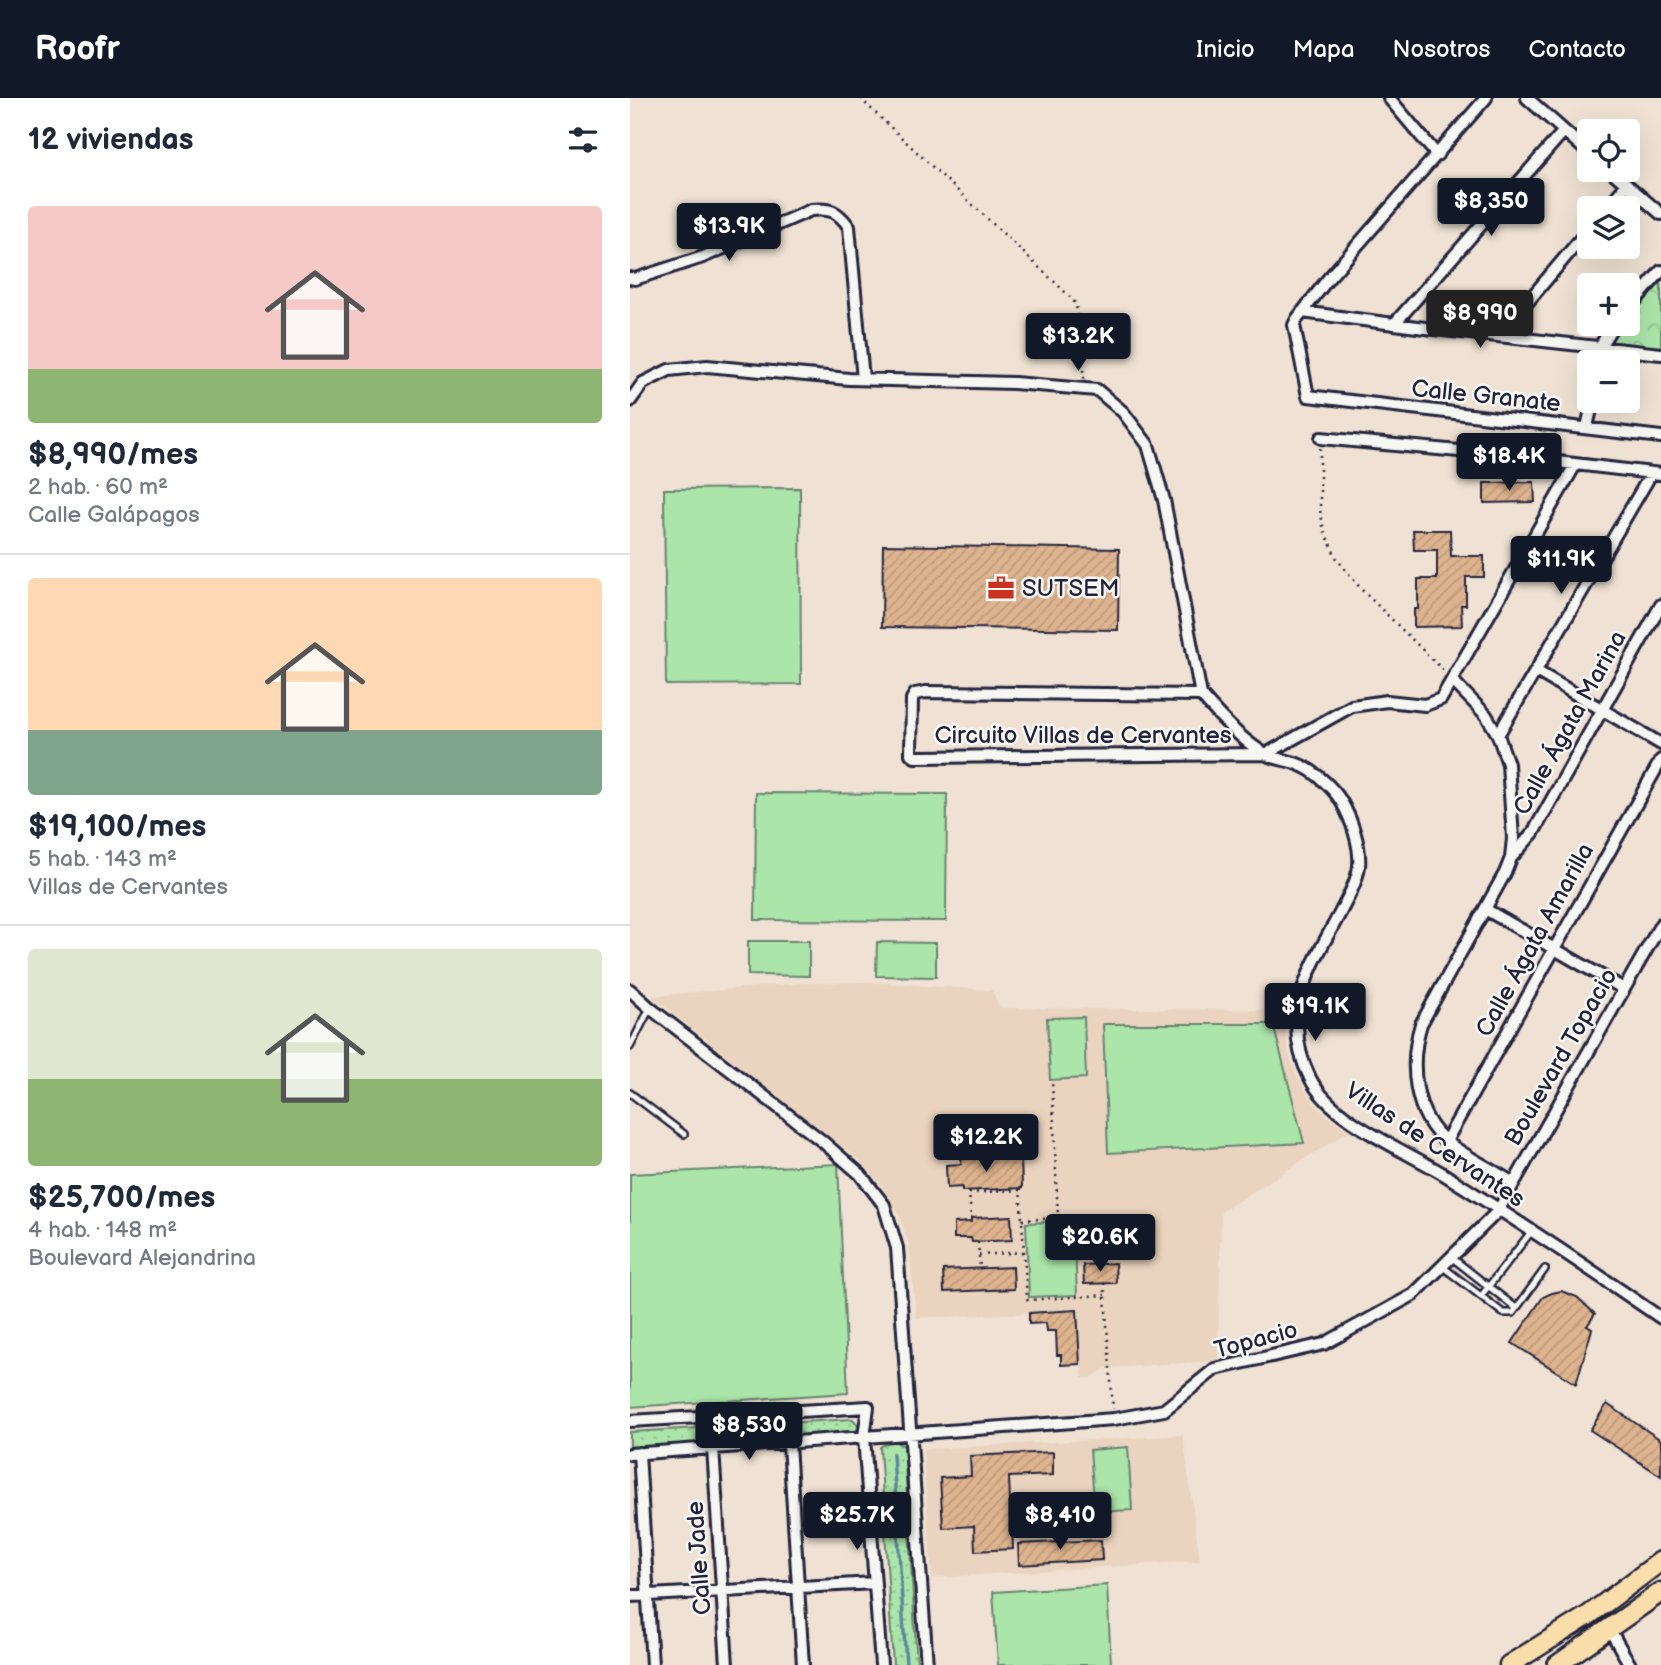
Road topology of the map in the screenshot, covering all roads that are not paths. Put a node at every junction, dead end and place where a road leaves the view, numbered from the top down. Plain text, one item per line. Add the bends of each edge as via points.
1 (1389, 98) edge
2 (1486, 98) edge
3 (1527, 98) edge
4 (1563, 132) junction
5 (1577, 143) edge
6 (1437, 155) junction
7 (1625, 182) edge
8 (1628, 184) junction
9 (1618, 196) edge
10 (1661, 214) edge
11 (1577, 243) edge
12 (1661, 271) edge
13 (630, 278) edge
14 (1640, 295) edge
15 (1302, 312) junction
16 (1395, 323) junction
17 (1499, 336) junction
18 (1607, 336) edge
19 (1599, 348) junction
20 (1661, 354) edge
21 (863, 379) junction
22 (630, 401) edge
23 (1590, 413) edge
24 (1587, 427) junction
25 (1661, 437) edge
26 (1321, 438) road end
27 (1575, 465) junction
28 (1658, 476) edge
29 (1661, 605) edge
30 (1535, 671) junction
31 (1452, 680) junction
32 (1200, 695) junction
33 (1602, 710) junction
34 (1498, 735) junction
35 (1661, 744) edge
36 (1266, 754) junction
37 (1661, 760) edge
38 (1511, 858) junction
39 (1485, 909) junction
40 (1661, 924) edge
41 (1554, 949) junction
42 (1624, 989) junction
43 (630, 990) edge
44 (650, 1008) junction
45 (630, 1047) edge
46 (630, 1093) edge
47 (684, 1135) dead end
48 (1446, 1141) junction
49 (1513, 1182) junction
50 (1497, 1210) junction
51 (1531, 1232) junction
52 (1451, 1257) junction
53 (1442, 1266) junction
54 (1545, 1269) dead end
55 (1489, 1287) junction
56 (1481, 1296) junction
57 (1516, 1308) junction
58 (1661, 1318) edge
59 (630, 1420) edge
60 (911, 1432) junction
61 (864, 1437) junction
62 (789, 1444) junction
63 (713, 1448) junction
64 (635, 1454) edge
65 (1661, 1562) edge
66 (1636, 1582) junction
67 (875, 1583) junction
68 (797, 1586) junction
69 (722, 1590) junction
70 (1661, 1592) edge
71 (648, 1595) junction
72 (630, 1596) edge
73 (1610, 1630) junction
74 (1544, 1643) junction
75 (652, 1665) edge
76 (727, 1665) edge
77 (803, 1665) edge
78 (881, 1665) edge
79 (927, 1665) edge
80 (1509, 1665) edge
81 (1558, 1665) edge
82 (1630, 1665) edge

1 - 6 street
2 - 6 street
3 - 4 street
4 - 5 street
4 - 16 street
6 - 15 street
7 - 8 street
8 - 9 street
8 - 10 street
11 - 17 street
12 - 14 street
13 - 21 street via 703,257 811,210 840,214 849,228
15 - 16 street
15 - 24 street, Calle Granate via 1294,325 1308,396
16 - 17 street
17 - 19 street
18 - 19 street
19 - 20 street
21 - 22 street via 707,366 669,370 643,383
21 - 32 street via 1097,390 1123,412 1148,445 1164,500
23 - 24 street
24 - 25 street, Calle Granate
26 - 27 street
27 - 28 street
27 - 31 street
28 - 30 street
29 - 33 street, Calle Ágata Marina
30 - 33 street
30 - 34 street
31 - 34 street via 1486,715
31 - 36 street via 1441,699 1425,705 1387,701 1352,706
32 - 36 street, Villas de Cervantes
32 - 36 street, Circuito Villas de Cervantes via 915,694 911,754
33 - 35 street
33 - 38 street, Calle Ágata Marina via 1533,833
34 - 38 street via 1511,788
36 - 50 street, Villas de Cervantes via 1302,766 1331,788 1357,840 1359,867 1352,889 1308,972 1297,1009 1297,1036 1310,1079 1340,1113
37 - 41 street, Calle Ágata Amarilla
38 - 39 street
39 - 41 street
39 - 48 street via 1415,1042 1413,1070 1418,1093
40 - 42 street, Boulevard Topacio
41 - 42 street
41 - 48 street, Calle Ágata Amarilla
42 - 49 street, Boulevard Topacio
43 - 44 street
44 - 45 lane
44 - 60 street via 822,1141 860,1174 884,1205 897,1248
46 - 47 lane
48 - 49 street
49 - 50 street, Boulevard Topacio
50 - 51 street, Villas de Cervantes
50 - 52 street, Topacio
51 - 55 lane
51 - 58 street, Villas de Cervantes
52 - 53 street, Topacio
52 - 55 lane
53 - 56 lane
53 - 60 street, Topacio via 1413,1295 1324,1344 1215,1369 1164,1410 1114,1419
54 - 57 lane
55 - 56 lane
55 - 57 lane
56 - 57 lane via 1503,1313 1513,1313
59 - 61 street via 868,1407
60 - 61 street, Topacio
60 - 79 street
61 - 62 street
61 - 67 street
62 - 63 street
62 - 68 street
63 - 64 street
63 - 69 street, Calle Jade
64 - 71 street
65 - 66 main road
66 - 73 main road
66 - 74 main road
67 - 68 street
67 - 78 street
68 - 69 street
68 - 77 street
69 - 71 street
69 - 76 street, Calle Jade
70 - 73 main road
71 - 72 street
71 - 75 street
73 - 74 main road
73 - 81 main road
73 - 82 street
74 - 80 main road

